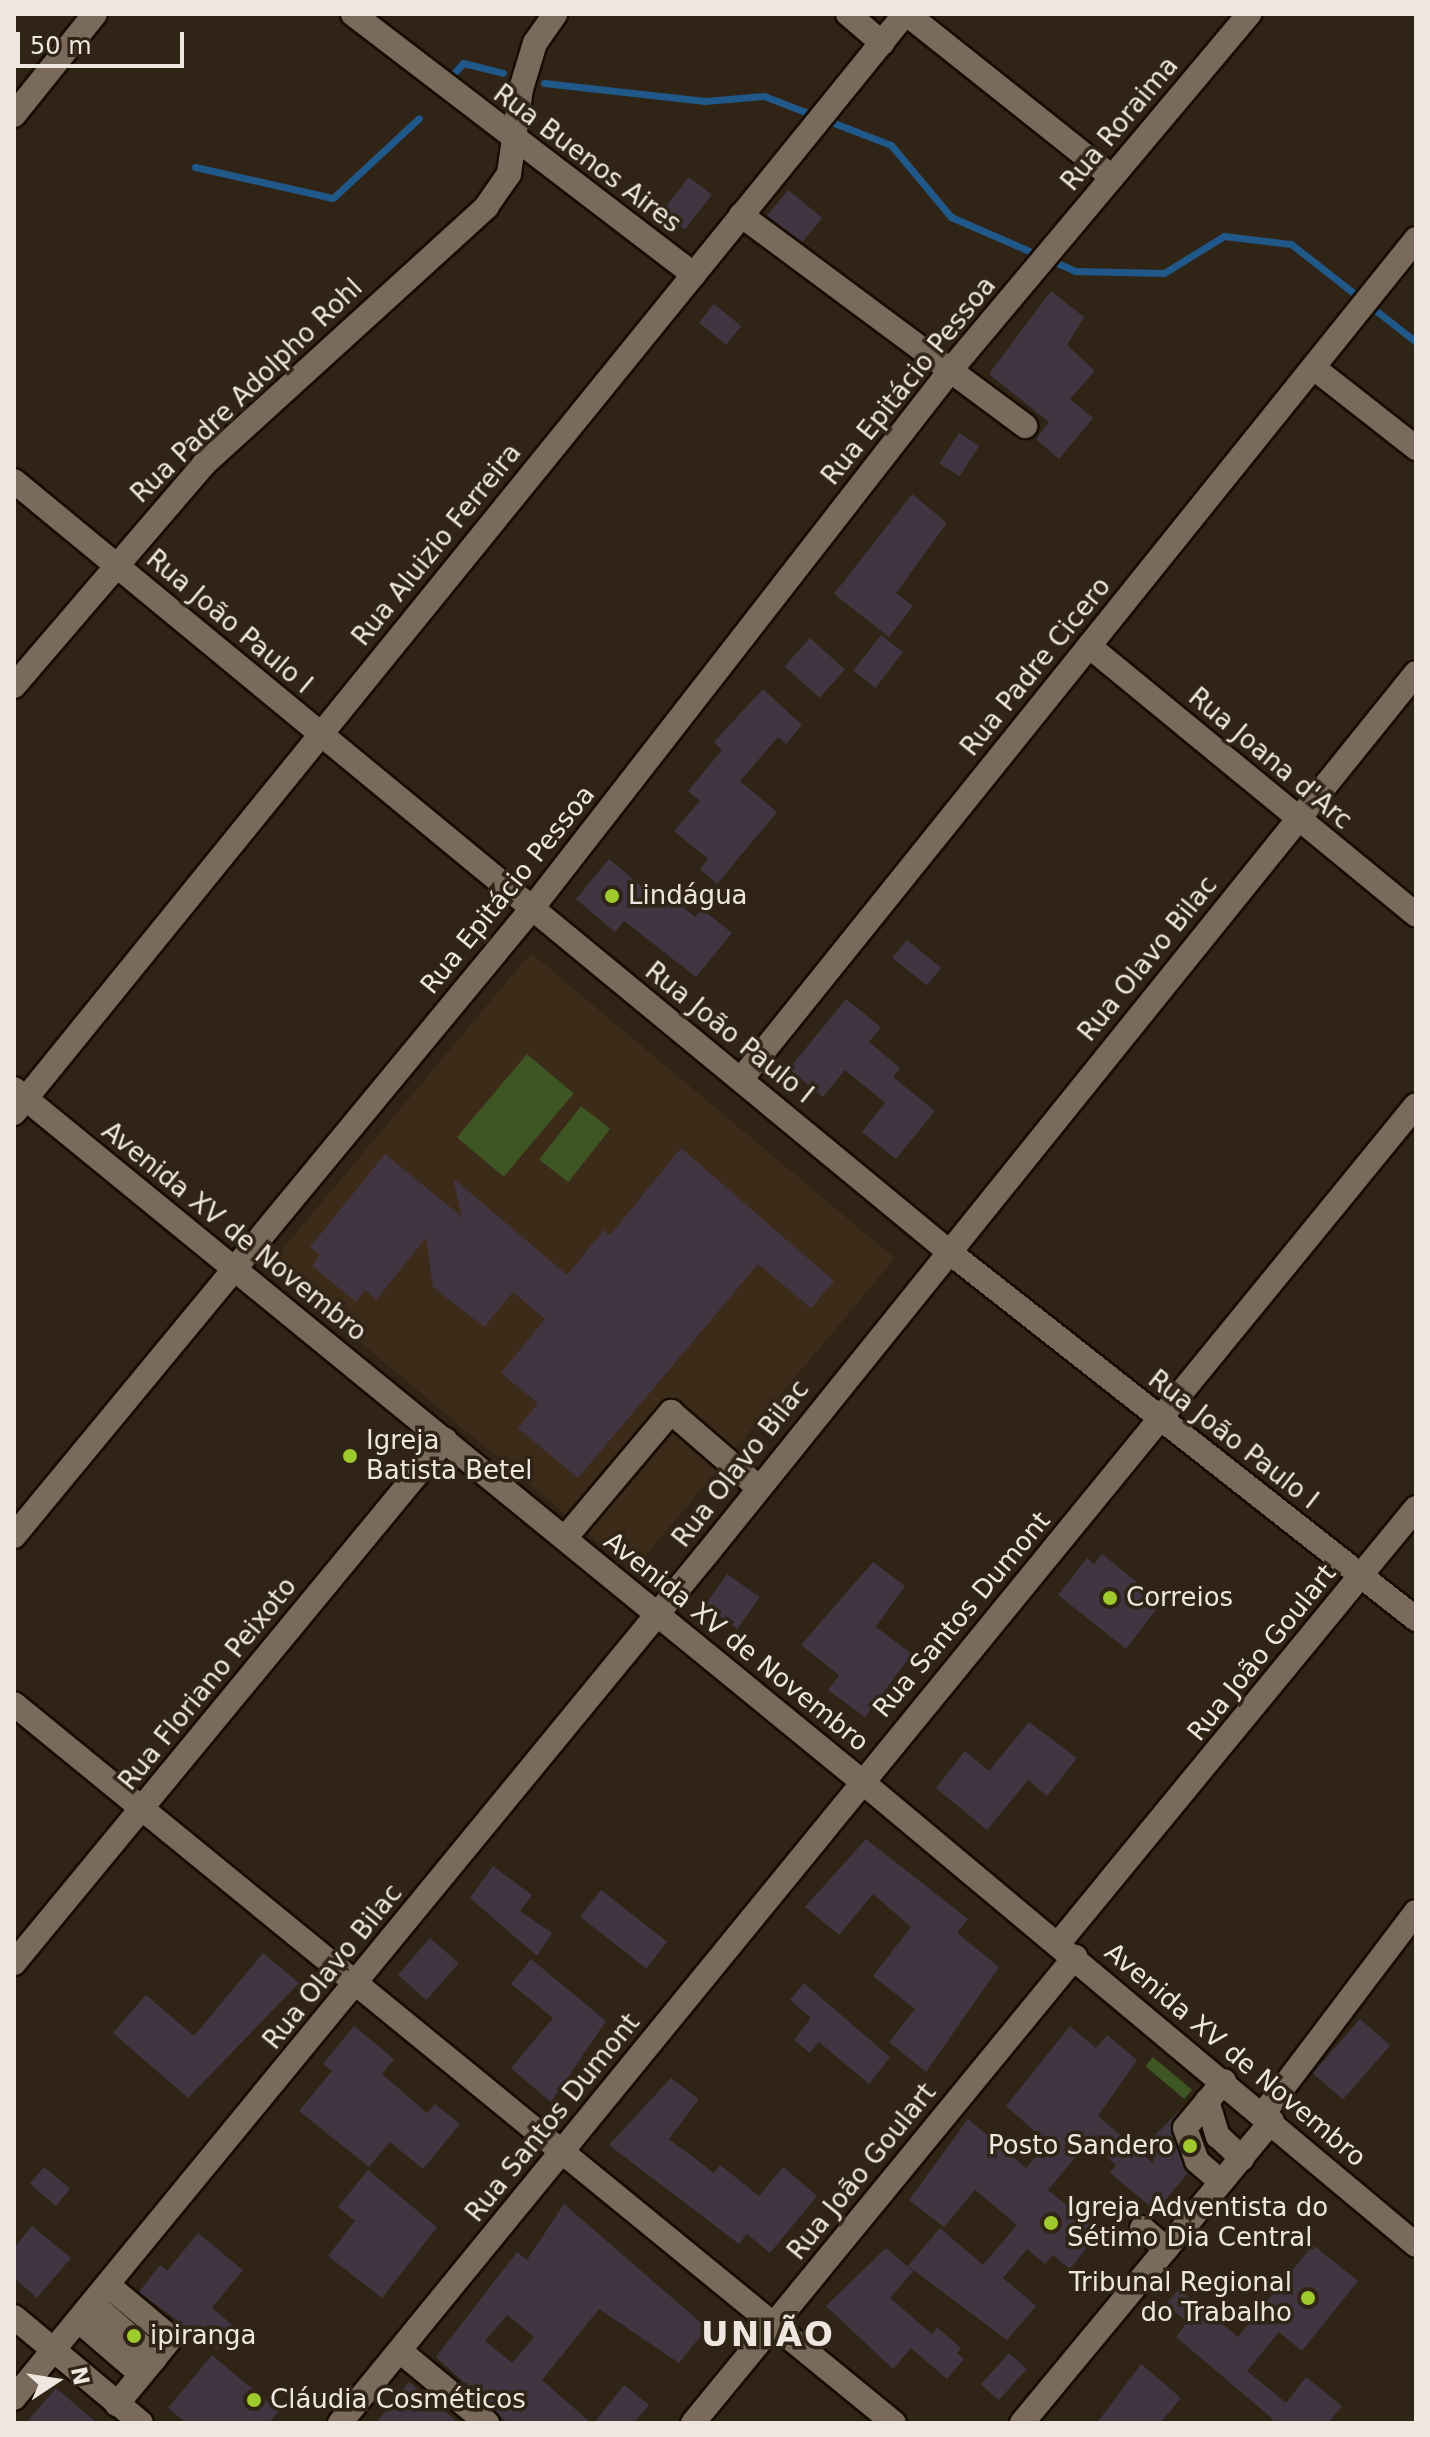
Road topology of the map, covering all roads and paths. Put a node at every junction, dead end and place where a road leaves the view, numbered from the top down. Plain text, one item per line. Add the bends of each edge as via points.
1 (95, 14) edge
2 (353, 14) edge
3 (555, 14) edge
4 (848, 14) edge
5 (906, 14) edge
6 (1249, 14) edge
7 (882, 43) junction
8 (14, 115) edge
9 (517, 141) junction
10 (1112, 177) junction
11 (741, 215) junction
12 (1416, 239) edge
13 (1034, 270) joint
14 (694, 275) junction
15 (953, 367) junction
16 (1314, 368) junction
17 (1025, 426) dead end
18 (1416, 448) edge
19 (14, 481) edge
20 (115, 564) junction
21 (1089, 646) junction
22 (1416, 673) edge
23 (14, 686) edge
24 (320, 734) junction
25 (1298, 818) junction
26 (530, 911) junction
27 (1416, 915) edge
28 (742, 1078) junction
29 (18, 1101) edge
30 (1416, 1105) edge
31 (948, 1251) junction
32 (234, 1267) junction
33 (1160, 1419) junction
34 (445, 1440) junction
35 (759, 1488) junction
36 (1416, 1508) edge
37 (14, 1536) edge
38 (565, 1538) junction
39 (1361, 1576) junction
40 (658, 1614) junction
41 (1416, 1619) edge
42 (14, 1704) edge
43 (860, 1780) junction
44 (142, 1808) junction
45 (1416, 1912) edge
46 (1067, 1950) junction
47 (14, 1963) edge
48 (354, 1985) junction
49 (1224, 2081) junction
50 (1268, 2118) junction
51 (562, 2151) junction
52 (1232, 2170) junction
53 (1142, 2228) dead end
54 (1416, 2245) edge
55 (1166, 2249) junction
56 (94, 2304) junction
57 (14, 2317) edge
58 (775, 2323) junction
59 (54, 2350) junction
60 (400, 2351) junction
61 (148, 2366) junction
62 (14, 2398) edge
63 (117, 2404) junction
64 (141, 2423) edge
65 (340, 2423) edge
66 (487, 2423) edge
67 (693, 2423) edge
68 (894, 2423) edge
69 (1022, 2423) edge

1 - 8 street
2 - 9 street, Rua Buenos Aires
3 - 9 street, Rua Padre Adolpho Rohl via 535,43 521,89
4 - 7 street
5 - 7 street, Rua Aluizio Ferreira
5 - 10 street
6 - 10 street, Rua Roraima
7 - 11 street, Rua Aluizio Ferreira
9 - 14 street, Rua Buenos Aires
9 - 20 street, Rua Padre Adolpho Rohl via 509,174 486,207 204,464
10 - 13 street, Rua Roraima
11 - 14 street, Rua Aluizio Ferreira
11 - 15 street
12 - 16 street, Rua Padre Cicero
13 - 15 street, Rua Epitácio Pessoa
14 - 24 street, Rua Aluizio Ferreira
15 - 17 street
15 - 26 street, Rua Epitácio Pessoa
16 - 18 street
16 - 21 street, Rua Padre Cicero
19 - 20 street, Rua João Paulo I
20 - 23 street, Rua Padre Adolpho Rohl
20 - 24 street, Rua João Paulo I
21 - 25 street, Rua Joana d'Arc
21 - 28 street, Rua Padre Cicero
22 - 25 street, Rua Olavo Bilac
24 - 26 street, Rua João Paulo I
24 - 29 street, Rua Aluizio Ferreira
25 - 27 street, Rua Joana d'Arc
25 - 31 street, Rua Olavo Bilac
26 - 28 street, Rua João Paulo I
26 - 32 street, Rua Epitácio Pessoa
28 - 31 street, Rua João Paulo I
29 - 32 street, Avenida XV de Novembro
30 - 33 street, Rua Santos Dumont
31 - 33 street, Rua João Paulo I
31 - 35 street, Rua Olavo Bilac
32 - 34 street, Avenida XV de Novembro
32 - 37 street, Rua Epitácio Pessoa
33 - 39 street, Rua João Paulo I
33 - 43 street, Rua Santos Dumont
34 - 38 street, Avenida XV de Novembro
34 - 44 street, Rua Floriano Peixoto
35 - 38 street via 671,1412
35 - 40 street, Rua Olavo Bilac
36 - 39 street, Rua João Goulart
38 - 40 street, Avenida XV de Novembro
39 - 41 street, Rua João Paulo I
39 - 46 street, Rua João Goulart
40 - 43 street, Avenida XV de Novembro
40 - 48 street, Rua Olavo Bilac
42 - 44 street
43 - 46 street, Avenida XV de Novembro
43 - 51 street, Rua Santos Dumont
44 - 47 street, Rua Floriano Peixoto
44 - 48 street
45 - 50 street
46 - 49 street, Avenida XV de Novembro
46 - 58 street, Rua João Goulart
48 - 51 street
48 - 56 street, Rua Olavo Bilac
49 - 50 street, Avenida XV de Novembro
49 - 52 street via 1201,2108
50 - 52 street
50 - 54 street, Avenida XV de Novembro
51 - 58 street
51 - 60 street, Rua Santos Dumont
52 - 55 street
53 - 55 street
55 - 69 street
56 - 59 street, Rua Olavo Bilac
56 - 61 street
56 - 61 street via 171,2338
57 - 59 street
58 - 67 street, Rua João Goulart
58 - 68 street
59 - 62 street, Rua Olavo Bilac
59 - 63 street
60 - 65 street, Rua Santos Dumont
60 - 66 street
61 - 63 street
63 - 64 street

